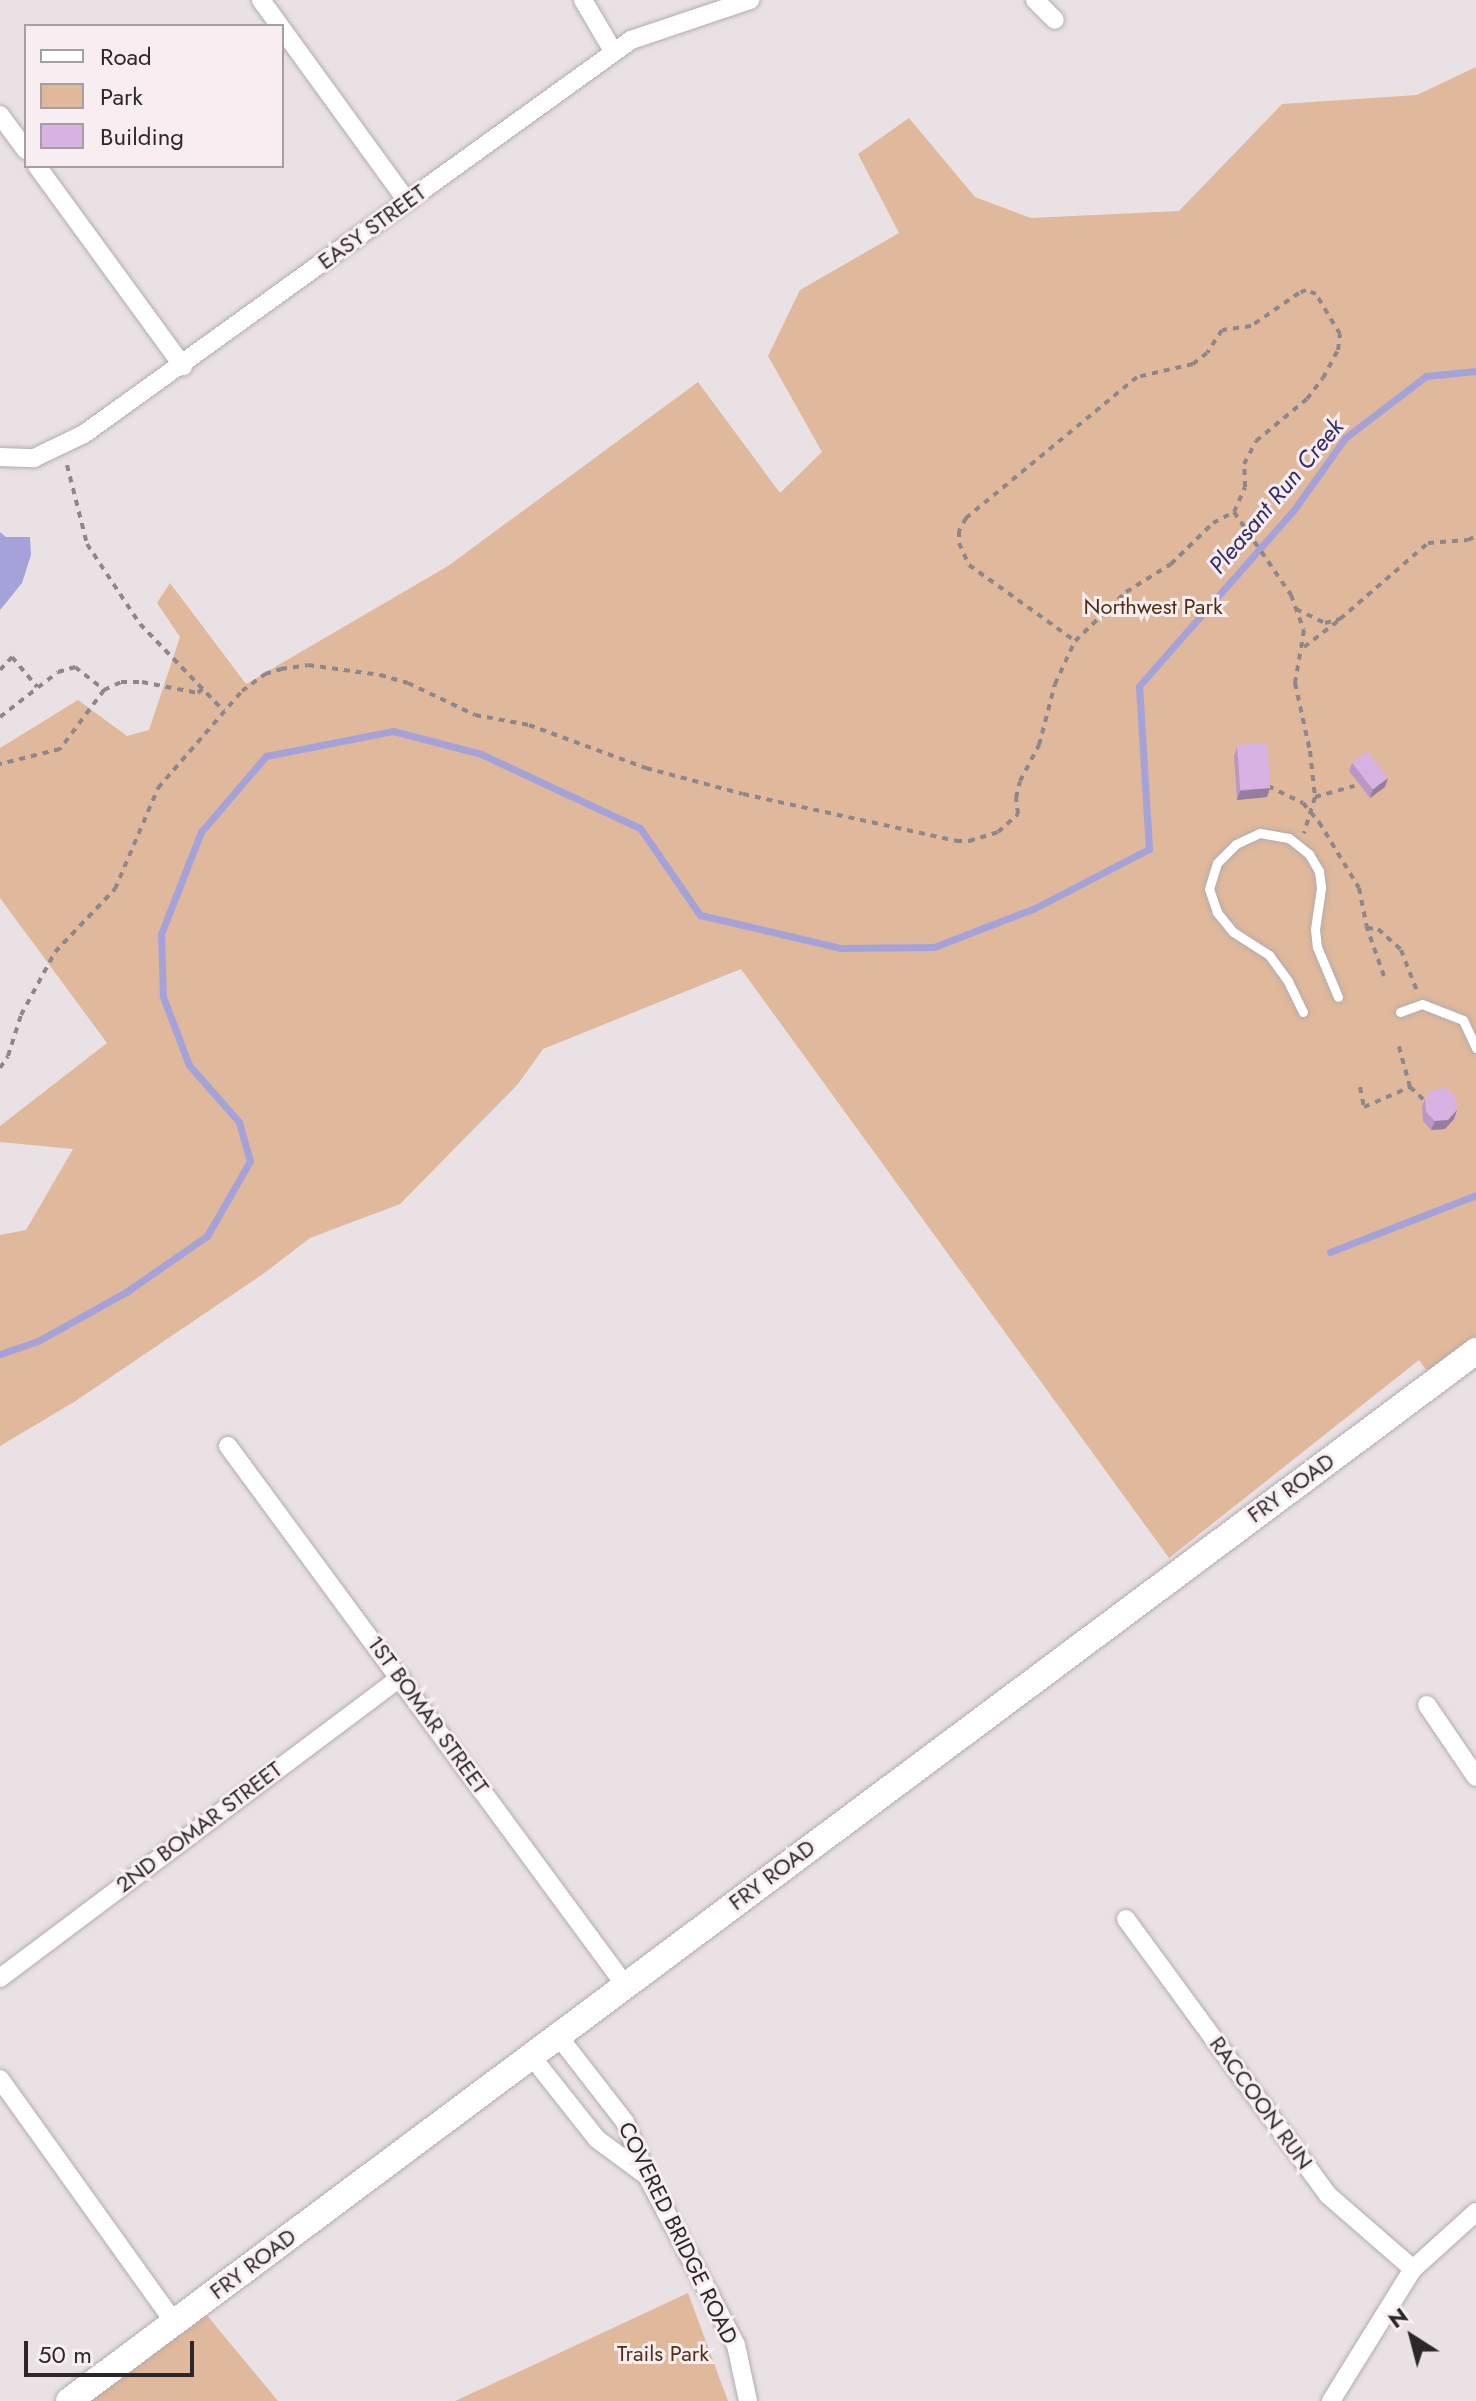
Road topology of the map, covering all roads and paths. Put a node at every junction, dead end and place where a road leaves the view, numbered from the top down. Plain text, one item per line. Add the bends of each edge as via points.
1 (261, 0) edge
2 (583, 0) edge
3 (750, 0) edge
4 (1035, 0) edge
5 (1055, 20) dead end
6 (278, 24) edge
7 (284, 32) edge
8 (613, 51) junction
9 (0, 115) edge
10 (24, 147) edge
11 (38, 168) edge
12 (407, 201) junction
13 (183, 366) junction
14 (57, 450) junction
15 (0, 457) edge
16 (1234, 512) junction
17 (1476, 536) edge
18 (1296, 609) junction
19 (1340, 619) junction
20 (1075, 641) junction
21 (1303, 648) junction
22 (0, 670) edge
23 (37, 687) junction
24 (202, 689) junction
25 (104, 690) junction
26 (224, 711) junction
27 (0, 717) edge
28 (0, 764) edge
29 (1267, 785) edge
30 (1354, 786) dead end
31 (1315, 797) junction
32 (1310, 813) junction
33 (1300, 847) junction
34 (1367, 928) junction
35 (1384, 976) dead end
36 (1338, 997) dead end
37 (1422, 1004) junction
38 (1303, 1012) dead end
39 (1400, 1012) dead end
40 (1398, 1043) dead end
41 (1476, 1048) edge
42 (0, 1068) edge
43 (1360, 1087) dead end
44 (1410, 1087) junction
45 (1423, 1099) edge
46 (1476, 1351) edge
47 (228, 1446) dead end
48 (401, 1677) junction
49 (1427, 1705) dead end
50 (1476, 1777) edge
51 (1126, 1919) dead end
52 (0, 1978) edge
53 (625, 1985) junction
54 (559, 2037) junction
55 (532, 2057) junction
56 (0, 2079) edge
57 (647, 2176) junction
58 (1476, 2212) edge
59 (1413, 2269) junction
60 (175, 2323) junction
61 (69, 2401) edge
62 (748, 2401) edge
63 (1331, 2401) edge

1 - 6 street
2 - 8 street
3 - 8 street, EASY STREET via 651,32
4 - 5 street
7 - 12 street
8 - 12 street, EASY STREET
9 - 10 street
11 - 13 street
12 - 13 street, EASY STREET
13 - 14 street, EASY STREET
14 - 15 street, EASY STREET via 34,458
14 - 24 path via 69,466 87,544 140,624
16 - 18 path
16 - 20 path via 1213,523 1171,564 1126,592
16 - 20 path via 1245,487 1244,464 1256,441 1307,399 1338,350 1335,321 1316,294 1306,290 1251,326 1222,330 1193,364 1137,377 966,518 959,543 969,565
17 - 19 path via 1428,543
18 - 19 path via 1325,623
18 - 21 path via 1304,630
19 - 21 path
20 - 26 path via 1055,684 1039,745 1020,781 1018,814 998,832 969,841 646,768 529,725 475,715 408,683 350,669 281,669 254,681
21 - 31 path via 1295,683
22 - 23 path via 12,657
23 - 25 path via 75,667
23 - 27 path
24 - 25 path via 198,693 121,682
24 - 26 path
25 - 28 path via 60,749
26 - 42 path via 158,788 115,889 55,952
29 - 32 path via 1293,797
30 - 31 path
31 - 32 path
32 - 33 path
32 - 34 path via 1359,888
33 - 36 lane via 1319,871 1317,947
33 - 38 lane via 1289,838 1260,833 1236,844 1217,863 1209,889 1217,912 1233,932 1269,955
34 - 35 path
34 - 37 path via 1378,929 1401,950
37 - 39 lane
37 - 41 lane via 1463,1020
40 - 44 path
43 - 44 path via 1364,1107
44 - 45 path
46 - 53 street, FRY ROAD
47 - 48 street, 1ST BOMAR STREET
48 - 52 street, 2ND BOMAR STREET
48 - 53 street, 1ST BOMAR STREET
49 - 50 street
51 - 59 street, RACCOON RUN via 1328,2195
53 - 54 street, FRY ROAD
54 - 55 street, FRY ROAD
54 - 57 street, COVERED BRIDGE ROAD via 625,2122
55 - 57 street, COVERED BRIDGE ROAD via 597,2139
55 - 60 street, FRY ROAD
56 - 60 street
57 - 62 street, COVERED BRIDGE ROAD via 736,2345
58 - 59 street
59 - 63 street
60 - 61 street, FRY ROAD

